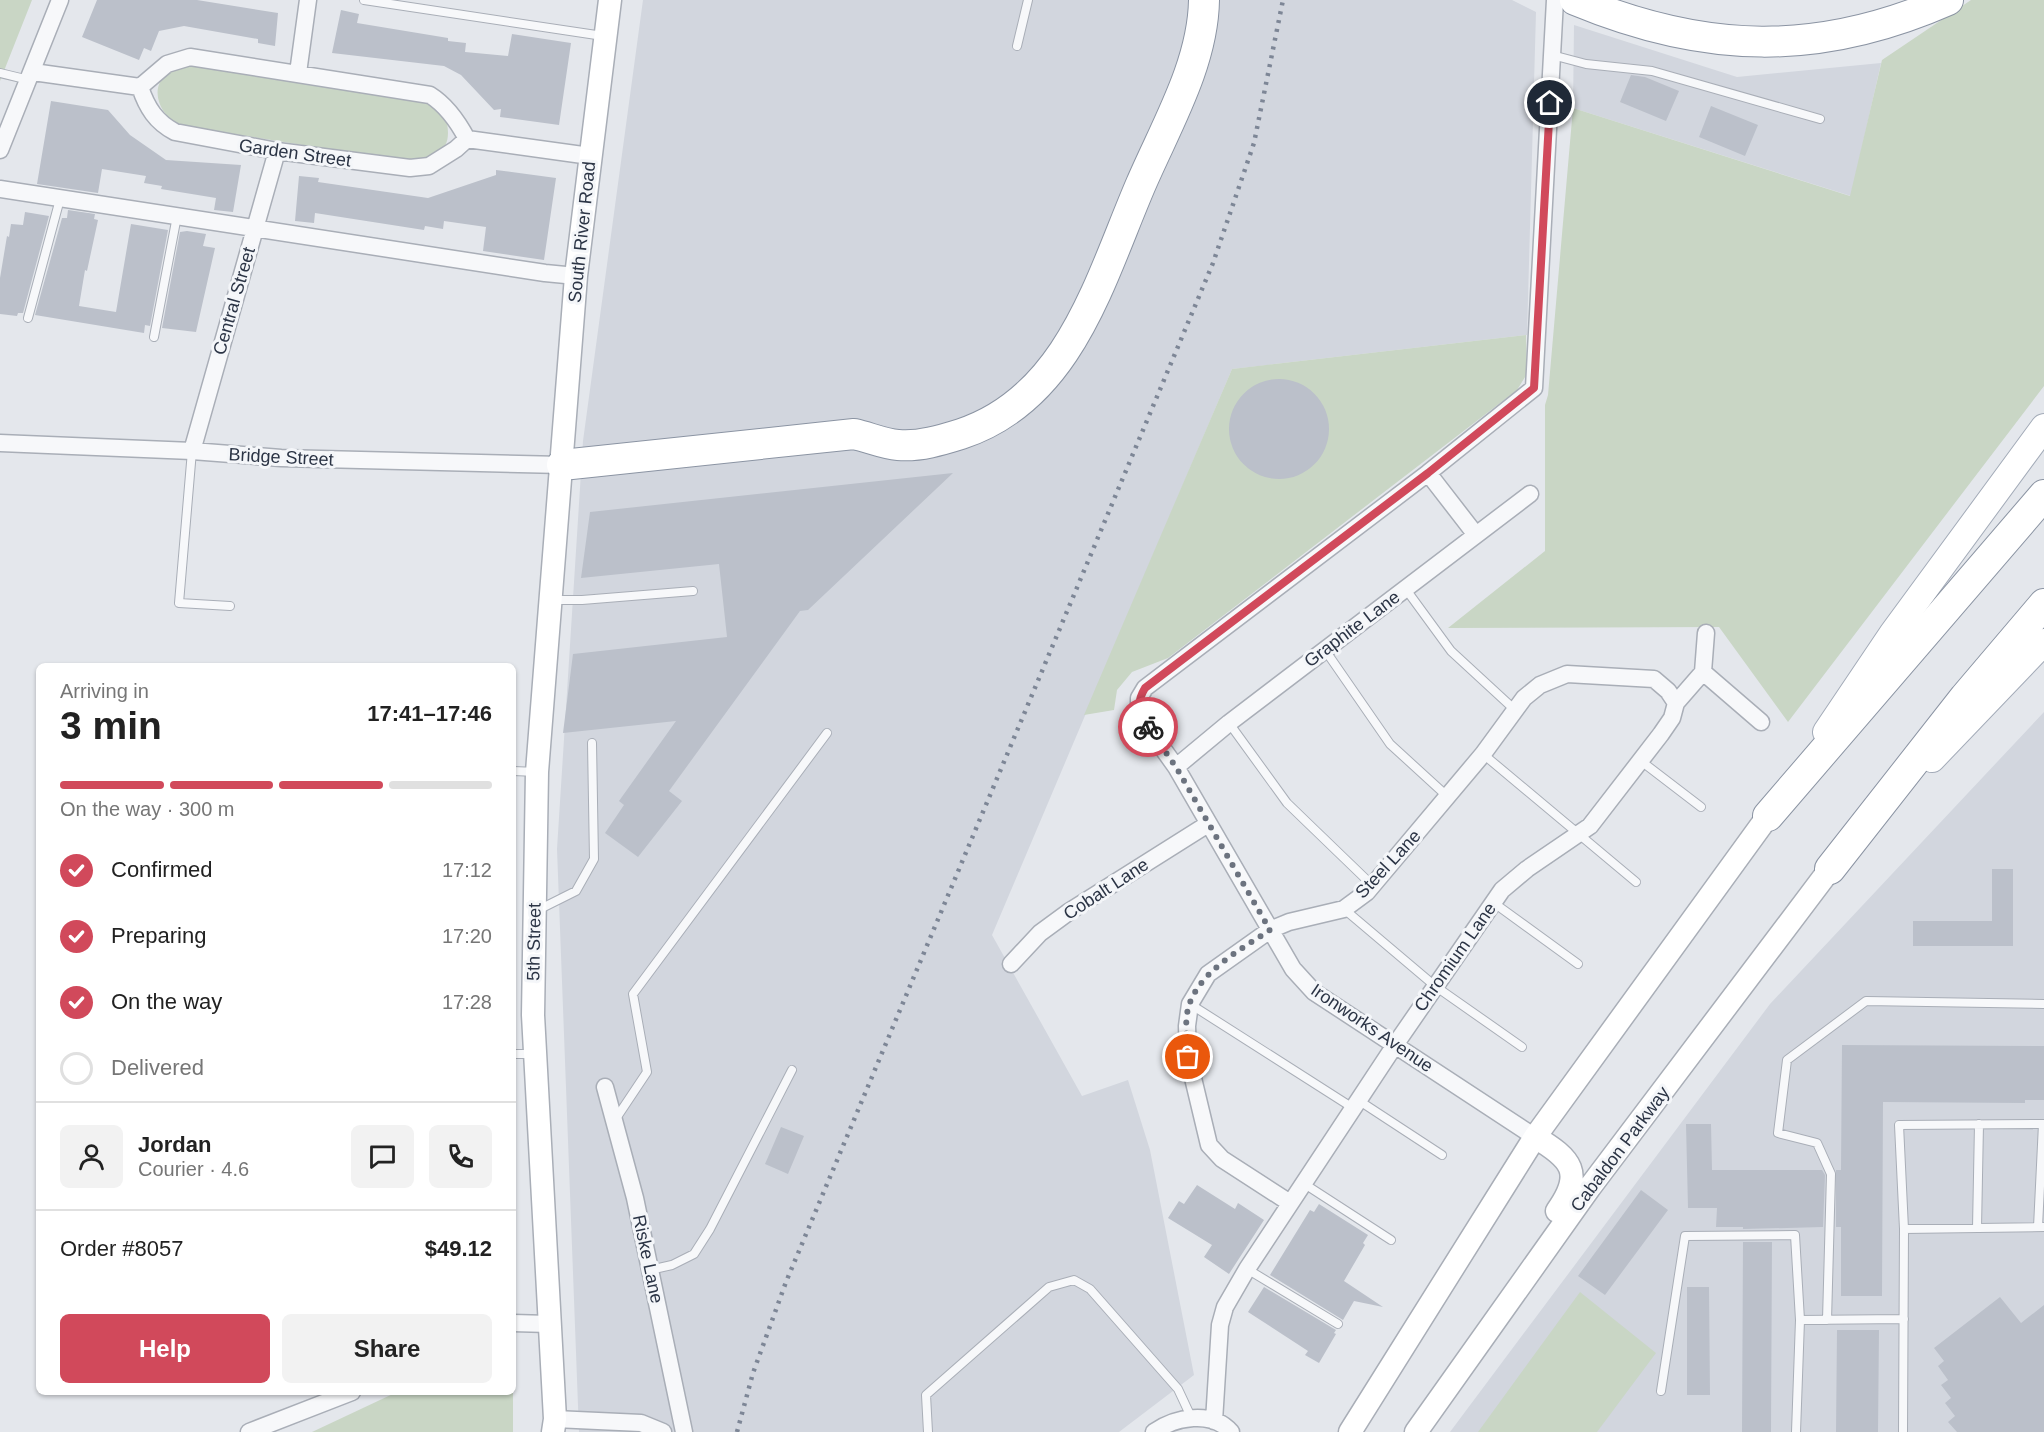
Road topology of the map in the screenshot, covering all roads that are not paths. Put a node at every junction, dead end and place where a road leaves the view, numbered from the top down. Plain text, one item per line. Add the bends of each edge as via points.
1 (60, 0) edge
2 (308, 0) edge
3 (364, 0) edge
4 (609, 0) edge
5 (1028, 0) edge
6 (1204, 0) edge
7 (1555, 0) edge
8 (1575, 0) edge
9 (1948, 0) edge
10 (607, 36) junction
11 (1017, 46) dead end
12 (1552, 55) junction
13 (0, 73) edge
14 (298, 73) junction
15 (31, 76) junction
16 (140, 87) junction
17 (1820, 119) dead end
18 (467, 139) junction
19 (0, 150) edge
20 (277, 151) junction
21 (590, 156) junction
22 (0, 189) edge
23 (60, 199) junction
24 (177, 216) junction
25 (256, 228) junction
26 (576, 276) junction
27 (28, 318) dead end
28 (154, 337) dead end
29 (2044, 427) edge
30 (0, 443) edge
31 (192, 451) junction
32 (562, 465) junction
33 (1428, 473) junction
34 (1530, 494) dead end
35 (2044, 495) edge
36 (1476, 535) junction
37 (1405, 588) junction
38 (693, 591) dead end
39 (551, 600) junction
40 (2044, 603) edge
41 (230, 606) dead end
42 (1706, 633) dead end
43 (2044, 642) edge
44 (1325, 650) junction
45 (1703, 672) junction
46 (1676, 704) junction
47 (1515, 711) junction
48 (1228, 723) junction
49 (1761, 723) dead end
50 (827, 733) dead end
51 (592, 743) dead end
52 (1483, 754) junction
53 (1641, 761) junction
54 (1176, 767) junction
55 (516, 771) edge
56 (537, 772) junction
57 (1448, 797) junction
58 (1701, 807) dead end
59 (1768, 816) junction
60 (1208, 824) junction
61 (1580, 833) junction
62 (1830, 869) junction
63 (1636, 882) dead end
64 (1372, 886) junction
65 (1494, 903) junction
66 (1344, 909) junction
67 (535, 912) junction
68 (1270, 930) junction
69 (1011, 964) dead end
70 (1578, 964) dead end
71 (1435, 986) junction
72 (1190, 1004) junction
73 (2044, 1004) edge
74 (1395, 1045) junction
75 (1522, 1047) dead end
76 (516, 1054) edge
77 (536, 1054) junction
78 (792, 1070) dead end
79 (605, 1087) dead end
80 (1355, 1104) junction
81 (615, 1121) junction
82 (1979, 1124) junction
83 (2043, 1124) edge
84 (1536, 1137) junction
85 (1442, 1155) dead end
86 (1303, 1183) junction
87 (1290, 1203) junction
88 (2041, 1227) edge
89 (1904, 1228) junction
90 (1977, 1228) junction
91 (1391, 1240) dead end
92 (1247, 1269) junction
93 (650, 1270) junction
94 (1504, 1308) junction
95 (1904, 1319) junction
96 (1800, 1320) junction
97 (1827, 1320) junction
98 (516, 1323) edge
99 (549, 1324) junction
100 (1338, 1324) dead end
101 (1661, 1391) dead end
102 (344, 1395) edge
103 (1192, 1419) junction
104 (1214, 1421) junction
105 (556, 1428) edge
106 (249, 1432) edge
107 (663, 1432) edge
108 (684, 1432) edge
109 (928, 1432) edge
110 (1154, 1432) edge
111 (1231, 1432) edge
112 (1350, 1432) edge
113 (1416, 1432) edge
114 (1796, 1432) edge
115 (1903, 1432) edge

1 - 15 street
2 - 14 street
3 - 10 lane
4 - 10 main road, South River Road
5 - 11 lane
6 - 32 highway via 1200,38 1184,84 1084,315 1057,365 1020,402 974,429 945,439 898,445 854,434
7 - 12 street
8 - 9 highway via 1653,28 1700,39 1784,42 1849,34
10 - 21 main road, South River Road
12 - 17 lane via 1586,64 1652,71
12 - 33 street, Ironworks Avenue via 1534,388
13 - 15 lane
14 - 16 street via 190,57 167,64
14 - 18 street via 430,95 445,107
15 - 16 street
15 - 19 street
16 - 20 street, Garden Street via 152,113 175,132
18 - 20 street, Garden Street via 420,168
18 - 21 street
20 - 25 street, Central Street
21 - 26 main road, South River Road
22 - 23 street
23 - 24 street
23 - 27 lane
24 - 25 street
24 - 28 lane
25 - 26 street
25 - 31 street, Central Street
26 - 32 main road, South River Road
29 - 59 main road via 1892,634
30 - 31 street, Bridge Street
31 - 32 street, Bridge Street via 282,458
31 - 41 lane via 179,603
32 - 39 main road, 5th Street
33 - 36 street
33 - 54 street, Ironworks Avenue via 1145,688 1139,698 1140,715
34 - 36 street, Graphite Lane
35 - 59 highway
36 - 37 street, Graphite Lane
37 - 44 street, Graphite Lane
37 - 47 lane via 1451,651
38 - 39 lane
39 - 56 main road, 5th Street
40 - 62 highway
42 - 45 street
43 - 62 main road
44 - 48 street, Graphite Lane
44 - 57 lane via 1390,744
45 - 46 street, Chromium Lane
45 - 49 street
46 - 47 street, Steel Lane via 1654,679 1567,674 1540,685
46 - 53 street, Chromium Lane via 1672,717
47 - 52 street, Steel Lane
48 - 54 street, Graphite Lane
48 - 64 lane via 1287,803
50 - 81 lane via 633,994 647,1072
51 - 67 lane via 594,859 576,891
52 - 57 street, Steel Lane
52 - 61 lane
53 - 58 lane
53 - 61 street, Chromium Lane via 1607,807
54 - 60 street, Ironworks Avenue
55 - 56 lane
56 - 67 main road, 5th Street
57 - 64 street, Steel Lane
59 - 84 main road
60 - 68 street, Ironworks Avenue
60 - 69 street, Cobalt Lane via 1070,911 1040,933
61 - 63 lane
61 - 65 street, Chromium Lane via 1527,868 1502,890
62 - 94 main road, Cabaldon Parkway via 1590,1187
64 - 66 street, Steel Lane
65 - 70 lane
65 - 71 street, Chromium Lane
66 - 68 street, Steel Lane
66 - 71 lane
67 - 77 main road, 5th Street
68 - 72 street, Steel Lane via 1208,974
68 - 74 street, Ironworks Avenue via 1293,969 1314,992
71 - 74 street, Chromium Lane
71 - 75 lane
72 - 80 lane
72 - 87 street, Steel Lane via 1188,1057 1209,1145 1222,1159
73 - 97 lane via 1866,1001 1787,1060 1778,1133 1817,1143 1831,1174
74 - 80 street, Chromium Lane
74 - 84 street, Ironworks Avenue
76 - 77 lane
77 - 99 main road, 5th Street
78 - 93 lane via 693,1254
79 - 81 street, Riske Lane
80 - 85 lane
80 - 86 street, Chromium Lane
81 - 93 street, Riske Lane
82 - 83 lane
82 - 89 lane via 1899,1125
82 - 90 lane
83 - 88 lane
84 - 94 main road via 1560,1152 1569,1163 1573,1178 1571,1188 1515,1269
84 - 112 main road
86 - 87 street, Chromium Lane
86 - 91 lane
87 - 92 street, Chromium Lane
88 - 90 lane
89 - 90 lane
89 - 95 lane
92 - 100 lane
92 - 104 street, Chromium Lane via 1225,1307 1220,1325
93 - 108 street, Riske Lane
94 - 113 main road, Cabaldon Parkway
95 - 97 lane
95 - 115 lane
96 - 97 lane
96 - 101 lane via 1795,1235 1685,1236
96 - 114 lane
98 - 99 street
99 - 105 main road, 5th Street
102 - 106 street
103 - 104 street
103 - 109 lane via 1178,1389 1090,1289 1074,1280 1048,1287 926,1395
103 - 110 street via 1177,1420
104 - 111 street
105 - 107 street via 641,1423

